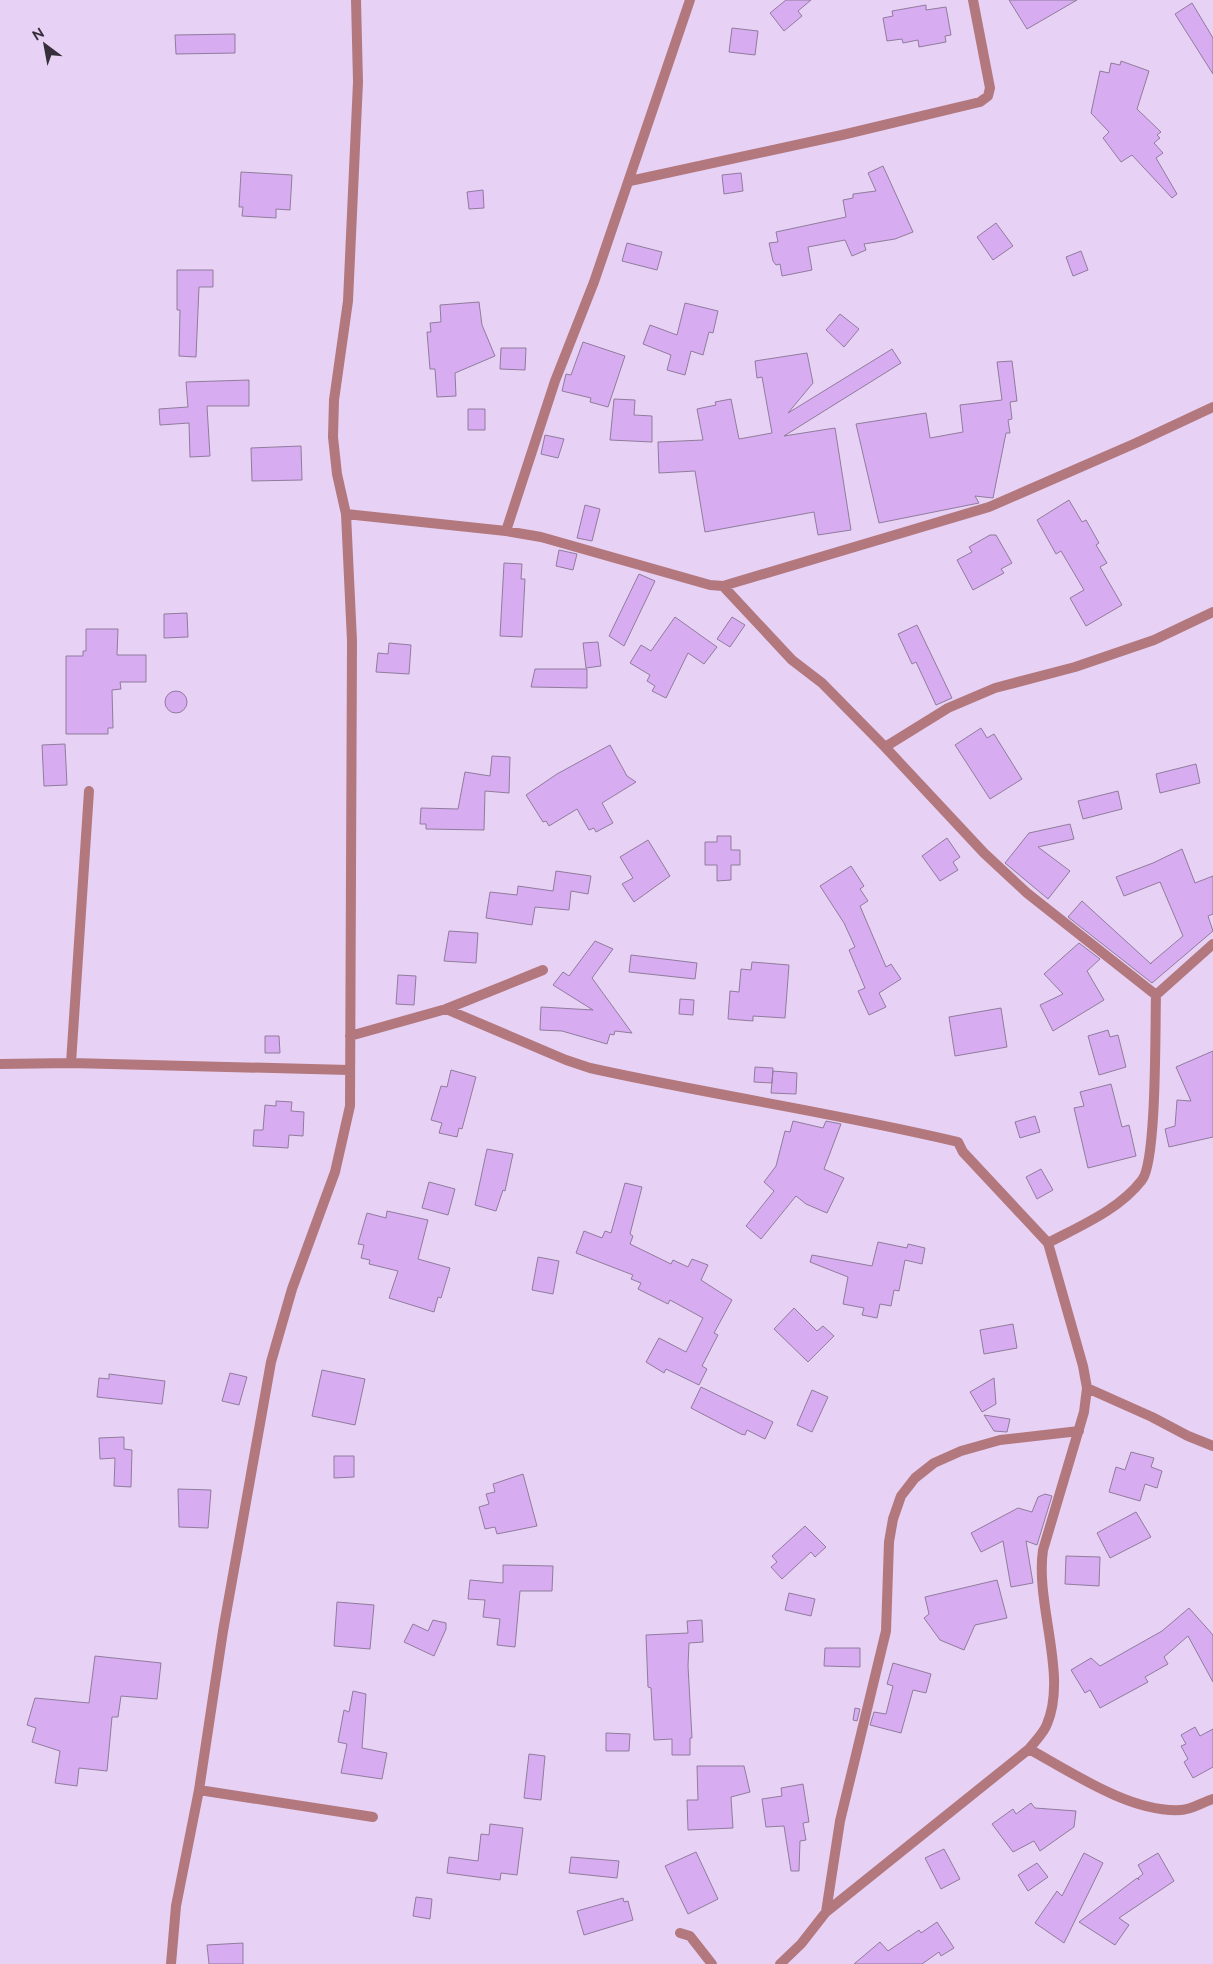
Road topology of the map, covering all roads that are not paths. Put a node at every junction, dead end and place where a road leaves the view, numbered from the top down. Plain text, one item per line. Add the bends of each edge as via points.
1 (356, 0) edge
2 (690, 0) edge
3 (973, 0) edge
4 (630, 181) junction
5 (1213, 407) edge
6 (346, 514) junction
7 (506, 531) junction
8 (723, 586) junction
9 (1213, 612) edge
10 (885, 747) junction
11 (89, 791) dead end
12 (1213, 944) edge
13 (543, 970) dead end
14 (1156, 995) junction
15 (446, 1009) junction
16 (350, 1036) junction
17 (71, 1063) junction
18 (0, 1064) edge
19 (349, 1070) junction
20 (1048, 1243) junction
21 (1087, 1388) junction
22 (1079, 1431) junction
23 (1213, 1446) edge
24 (1029, 1749) junction
25 (198, 1790) junction
26 (1213, 1799) edge
27 (373, 1817) dead end
28 (826, 1912) junction
29 (680, 1933) dead end
30 (171, 1964) edge
31 (712, 1964) edge
32 (780, 1964) edge

1 - 6 street via 358,82 348,300 334,400 333,437
2 - 4 street
3 - 4 street via 990,88 988,96 980,102
4 - 7 street via 555,381
5 - 8 street via 989,506
6 - 7 street
6 - 16 street via 352,641
7 - 8 street via 541,537
8 - 10 street via 792,660 822,683
9 - 10 street via 1154,640 987,692 948,708
10 - 14 street via 984,853 1027,893
11 - 17 street
12 - 14 street
13 - 15 street
14 - 20 street via 1153,1102 1144,1178 1116,1205
15 - 16 street
15 - 20 street via 590,1068 750,1102 878,1123 958,1142 963,1152
16 - 19 street
17 - 18 street
17 - 19 street
19 - 25 street via 350,1106 335,1172 292,1289 269,1371
20 - 21 street
21 - 22 street
21 - 23 street
22 - 24 street via 1043,1550 1040,1572 1054,1683 1047,1727
22 - 28 street via 1000,1440 961,1452 934,1463 915,1478 901,1496 889,1542 886,1631 840,1821
24 - 26 street via 1110,1793 1152,1806 1182,1811
24 - 28 street
25 - 27 street
25 - 30 street via 176,1906
28 - 32 street
29 - 31 street via 690,1936

